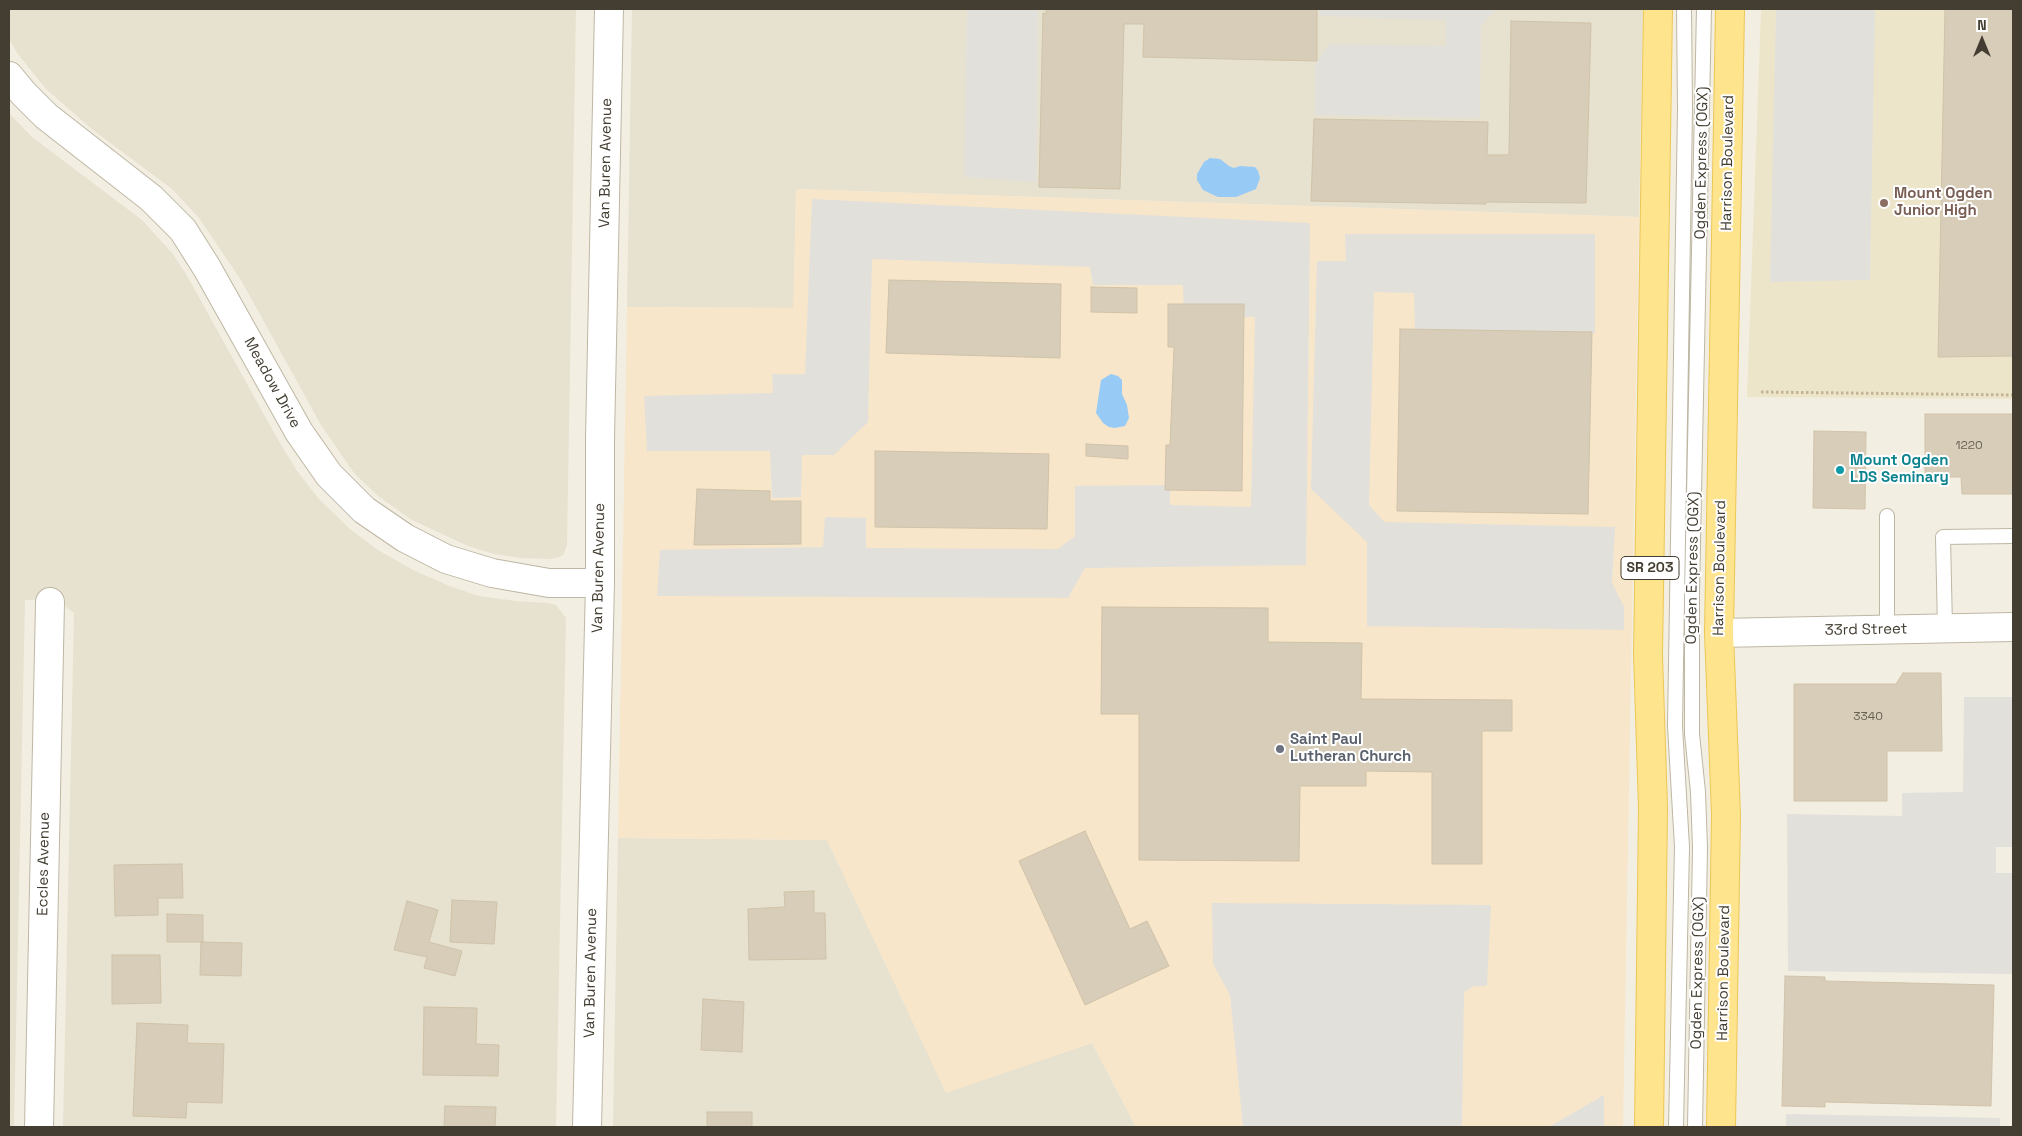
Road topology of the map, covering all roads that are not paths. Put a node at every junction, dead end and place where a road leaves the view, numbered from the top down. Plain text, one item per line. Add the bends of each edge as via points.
1 (609, 9) edge
2 (1658, 9) edge
3 (1684, 9) edge
4 (1704, 9) edge
5 (1730, 9) edge
6 (9, 76) edge
7 (1887, 516) dead end
8 (2013, 536) edge
9 (600, 583) junction
10 (50, 602) dead end
11 (2013, 627) edge
12 (1945, 628) junction
13 (1887, 630) junction
14 (1719, 633) junction
15 (39, 1127) edge
16 (588, 1127) edge
17 (1649, 1127) edge
18 (1676, 1127) edge
19 (1695, 1127) edge
20 (1721, 1127) edge

1 - 9 street, Van Buren Avenue
2 - 17 main road, SR 203 via 1648,655 1653,800
3 - 18 lane, Ogden Express (OGX) via 1675,679 1682,847
4 - 19 lane, Ogden Express (OGX) via 1692,600 1692,726 1700,848
5 - 14 main road, Harrison Boulevard
6 - 9 street, Meadow Drive via 46,116 150,198 183,230 299,432 329,475 364,510 405,538 446,560 492,573 549,583
7 - 13 lane
8 - 12 lane via 1943,537
9 - 16 street, Van Buren Avenue
10 - 15 street, Eccles Avenue
11 - 12 street, 33rd Street
12 - 13 street, 33rd Street
13 - 14 street, 33rd Street
14 - 20 main road, Harrison Boulevard via 1726,816

